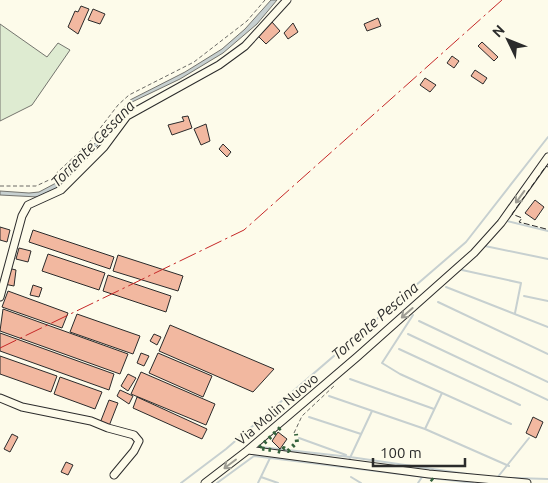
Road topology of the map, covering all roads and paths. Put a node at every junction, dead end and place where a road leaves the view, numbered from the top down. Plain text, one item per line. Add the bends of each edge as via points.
1 (265, 0) edge
2 (287, 0) edge
3 (548, 157) edge
4 (0, 186) edge
5 (0, 297) edge
6 (336, 384) dead end
7 (0, 398) edge
8 (294, 434) dead end
9 (248, 450) junction
10 (114, 475) dead end
11 (205, 483) edge
12 (527, 483) edge

1 - 4 path via 247,21 202,56 128,95 92,139 49,180 36,186
2 - 5 street via 245,46 210,70 127,116 104,147 61,190 28,205 22,216
3 -> 9 street, Via Molin Nuovo via 501,223 474,253
6 - 8 path via 302,416
7 - 10 street via 22,407 91,421 134,435 139,441 134,451
9 -> 11 street, Via Molin Nuovo
9 - 12 street via 429,474

